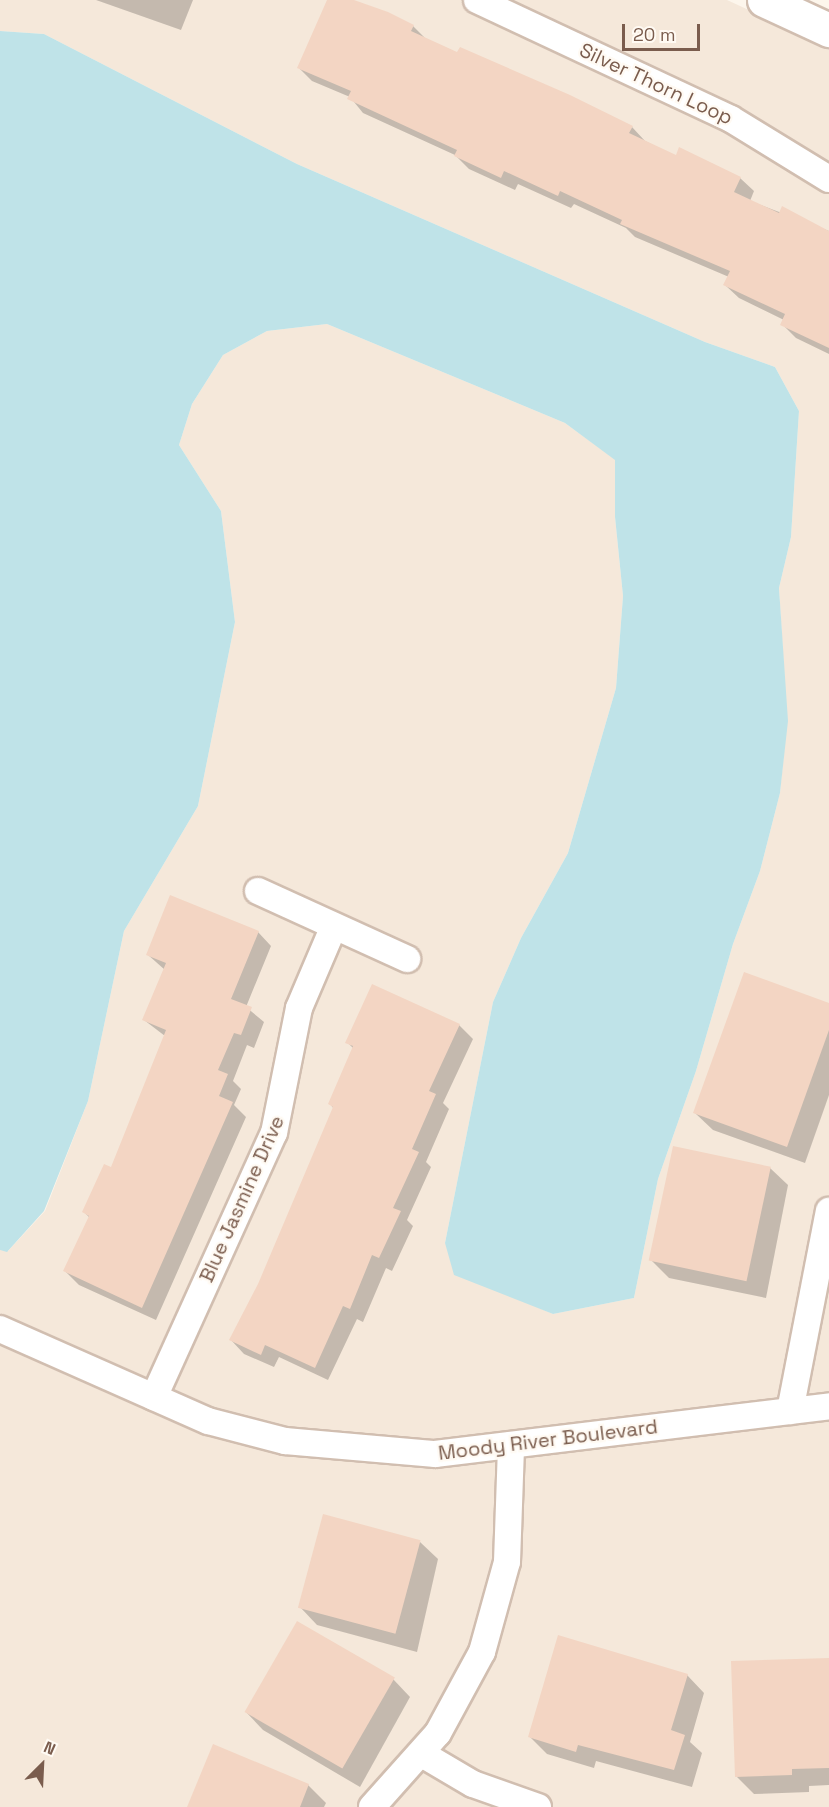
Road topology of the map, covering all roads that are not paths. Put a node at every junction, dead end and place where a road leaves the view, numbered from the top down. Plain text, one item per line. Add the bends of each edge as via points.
1 (477, 0) edge
2 (764, 0) edge
3 (829, 30) edge
4 (829, 179) edge
5 (258, 891) dead end
6 (334, 926) junction
7 (407, 959) dead end
8 (829, 1211) edge
9 (0, 1329) edge
10 (154, 1397) junction
11 (829, 1406) edge
12 (790, 1411) junction
13 (511, 1445) junction
14 (422, 1754) junction
15 (372, 1807) edge
16 (538, 1807) edge

1 - 4 street, Silver Thorn Loop via 731,119
2 - 3 main road
5 - 6 street
6 - 7 street
6 - 10 street, Blue Jasmine Drive via 293,1030 284,1099 274,1133
8 - 12 street
9 - 10 street, Moody River Boulevard
10 - 13 street, Moody River Boulevard via 208,1422 285,1441 435,1454
11 - 12 street, Moody River Boulevard
12 - 13 street, Moody River Boulevard
13 - 14 street via 507,1562 494,1621 453,1710
14 - 15 street
14 - 16 street via 473,1784

